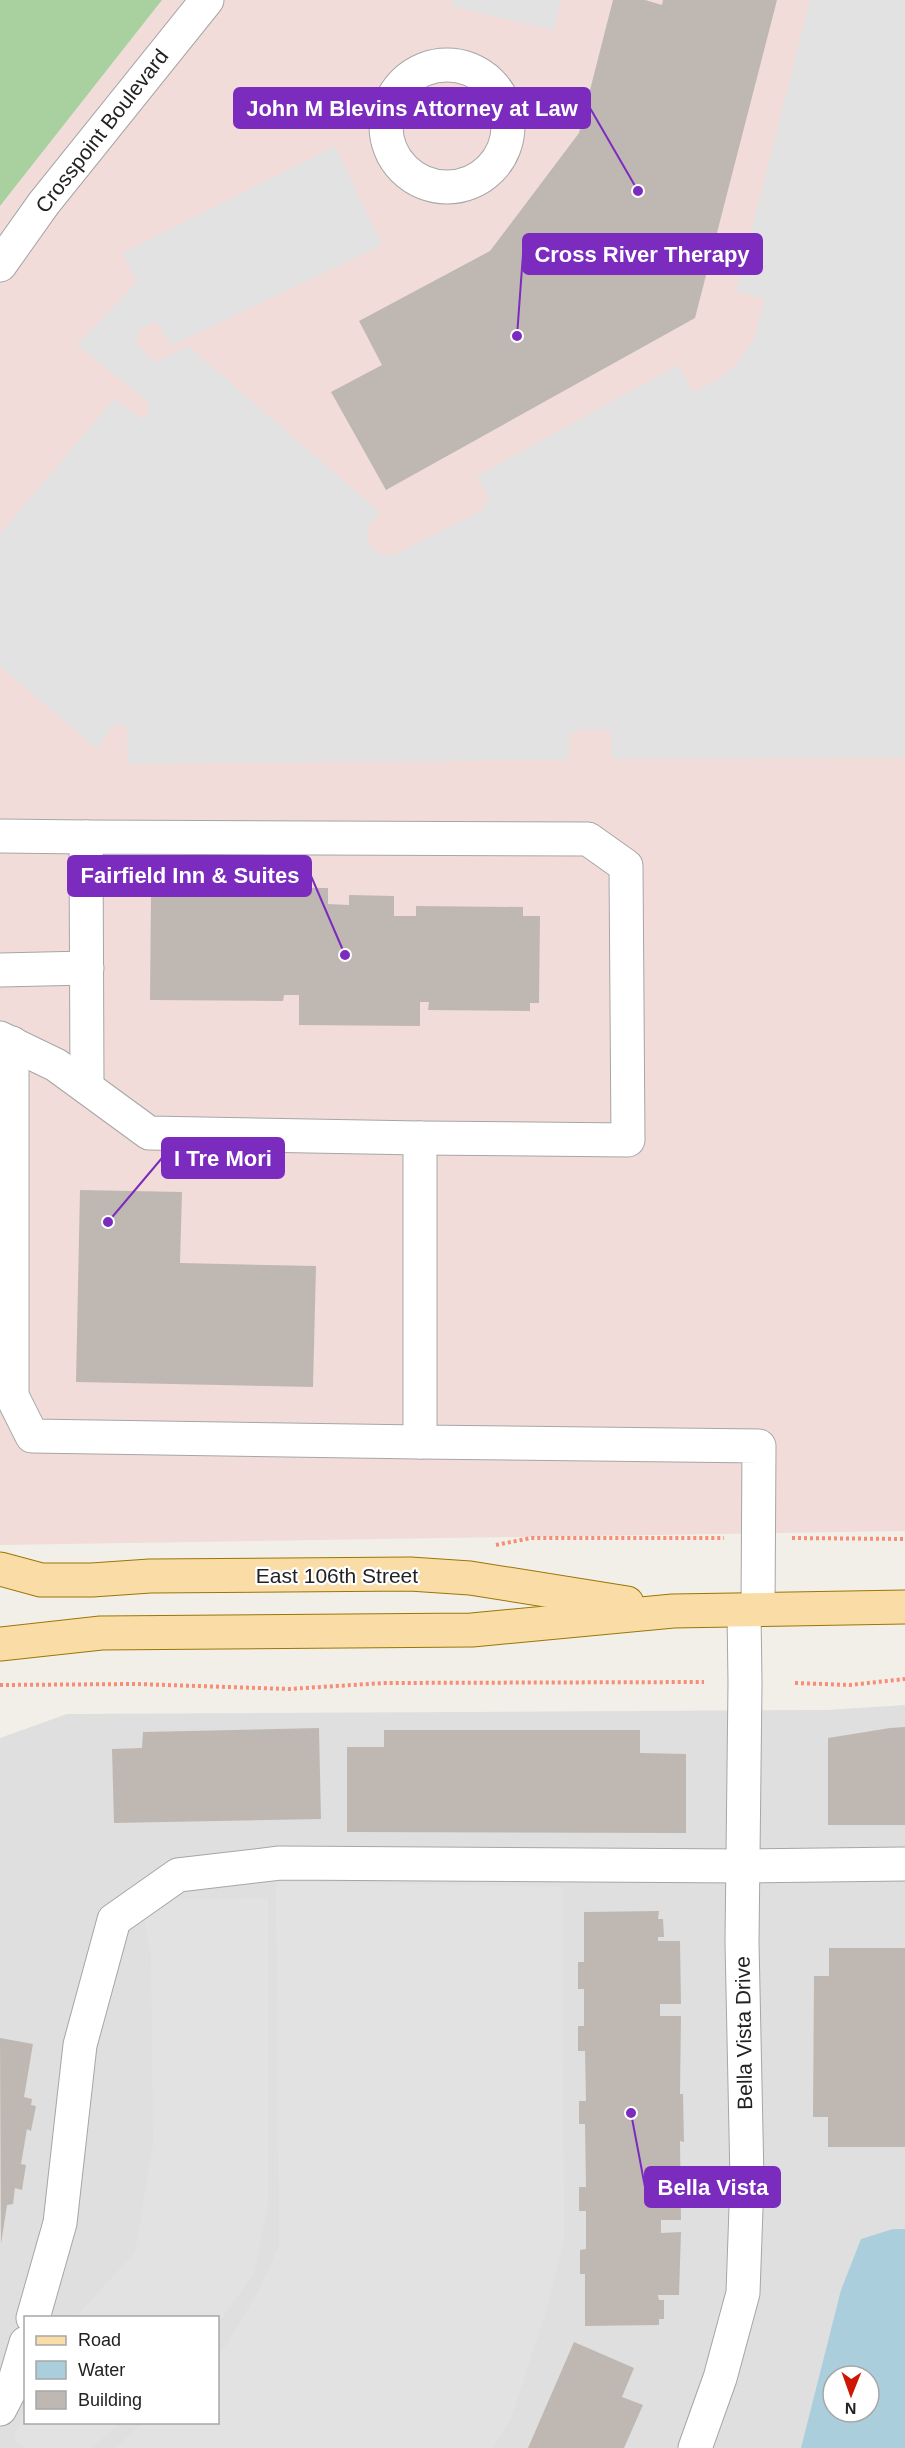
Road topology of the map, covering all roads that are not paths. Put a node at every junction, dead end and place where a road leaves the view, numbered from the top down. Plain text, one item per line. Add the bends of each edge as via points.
1 (207, 0) edge
2 (0, 265) edge
3 (0, 836) edge
4 (86, 837) junction
5 (87, 968) junction
6 (0, 970) edge
7 (6, 1040) edge
8 (87, 1087) junction
9 (420, 1138) junction
10 (420, 1442) junction
11 (0, 1569) edge
12 (905, 1608) edge
13 (673, 1611) junction
14 (751, 1611) junction
15 (0, 1644) edge
16 (905, 1864) edge
17 (743, 1866) junction
18 (34, 2316) edge
19 (24, 2350) edge
20 (0, 2409) edge
21 (695, 2448) edge

1 - 2 street, Crosspoint Boulevard via 44,203
3 - 4 street
4 - 5 street
4 - 9 street via 588,839 626,866 628,1140
5 - 6 street
5 - 8 street
7 - 8 street via 56,1065
7 - 10 street via 12,1396 32,1436
8 - 9 street via 149,1132
9 - 10 street
10 - 14 street, Bella Vista Drive via 759,1446
11 - 13 main road, East 106th Street via 41,1580 410,1574 471,1578
12 - 14 main road, East 106th Street
13 - 14 main road, East 106th Street
13 - 15 main road, East 106th Street via 472,1630 101,1633
14 - 17 street, Bella Vista Drive
16 - 17 street
17 - 18 street via 280,1863 178,1875 114,1920 80,2045 60,2223
17 - 21 street, Bella Vista Drive via 747,2180 743,2293 720,2378
19 - 20 street via 15,2380

